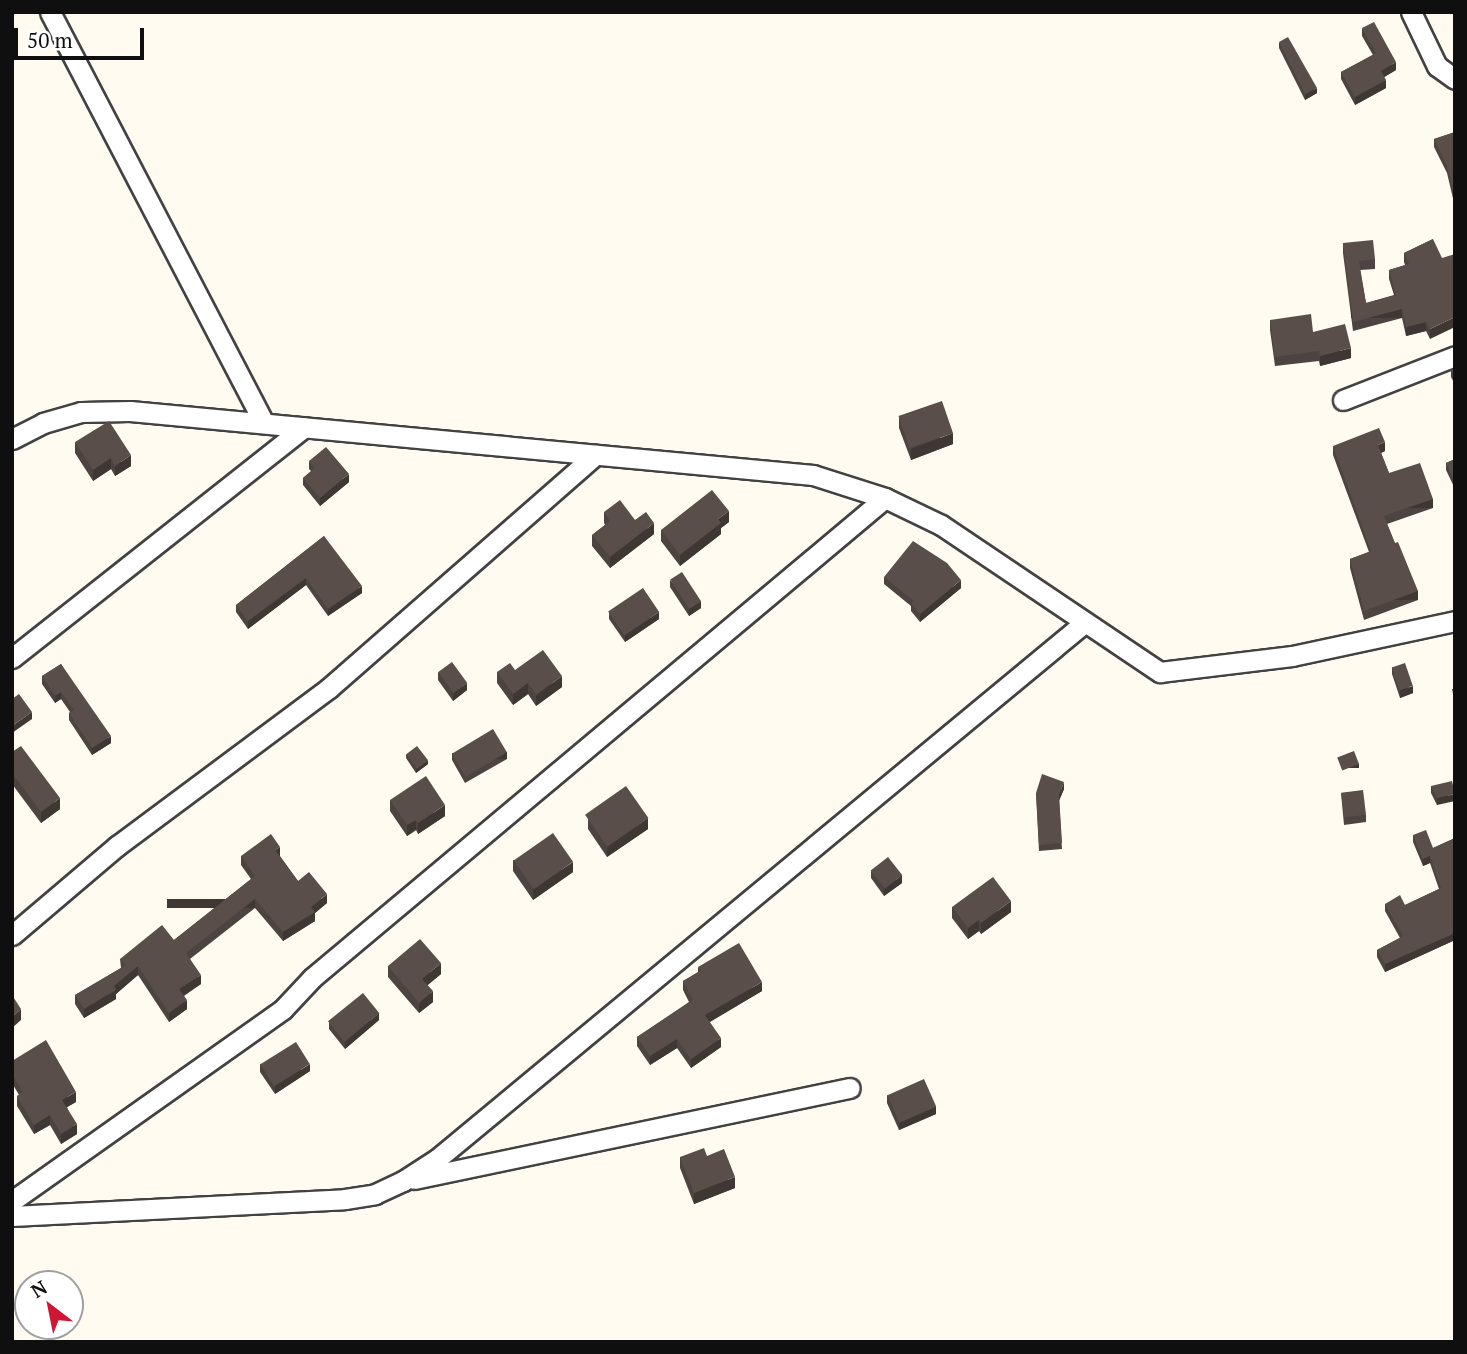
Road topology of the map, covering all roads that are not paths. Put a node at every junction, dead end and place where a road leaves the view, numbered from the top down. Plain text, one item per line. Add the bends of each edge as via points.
1 (50, 12) edge
2 (1411, 12) edge
3 (1455, 79) edge
4 (1455, 356) edge
5 (1343, 400) dead end
6 (264, 423) junction
7 (304, 427) junction
8 (12, 439) edge
9 (595, 455) junction
10 (885, 498) junction
11 (1455, 621) edge
12 (1084, 623) junction
13 (12, 658) edge
14 (12, 935) edge
15 (850, 1088) dead end
16 (402, 1181) junction
17 (12, 1201) edge
18 (12, 1216) edge

1 - 6 street
2 - 3 street via 1437,66
4 - 5 street
6 - 7 street
6 - 8 street via 130,411 81,412 43,423
7 - 9 street
7 - 13 street
9 - 10 street via 813,475
9 - 14 street via 329,688 117,846
10 - 12 street via 941,525
10 - 17 street via 312,978 283,1009
11 - 12 street via 1292,656 1169,672 1150,669
12 - 16 street via 436,1159
15 - 16 street
16 - 18 street via 375,1194 345,1199

